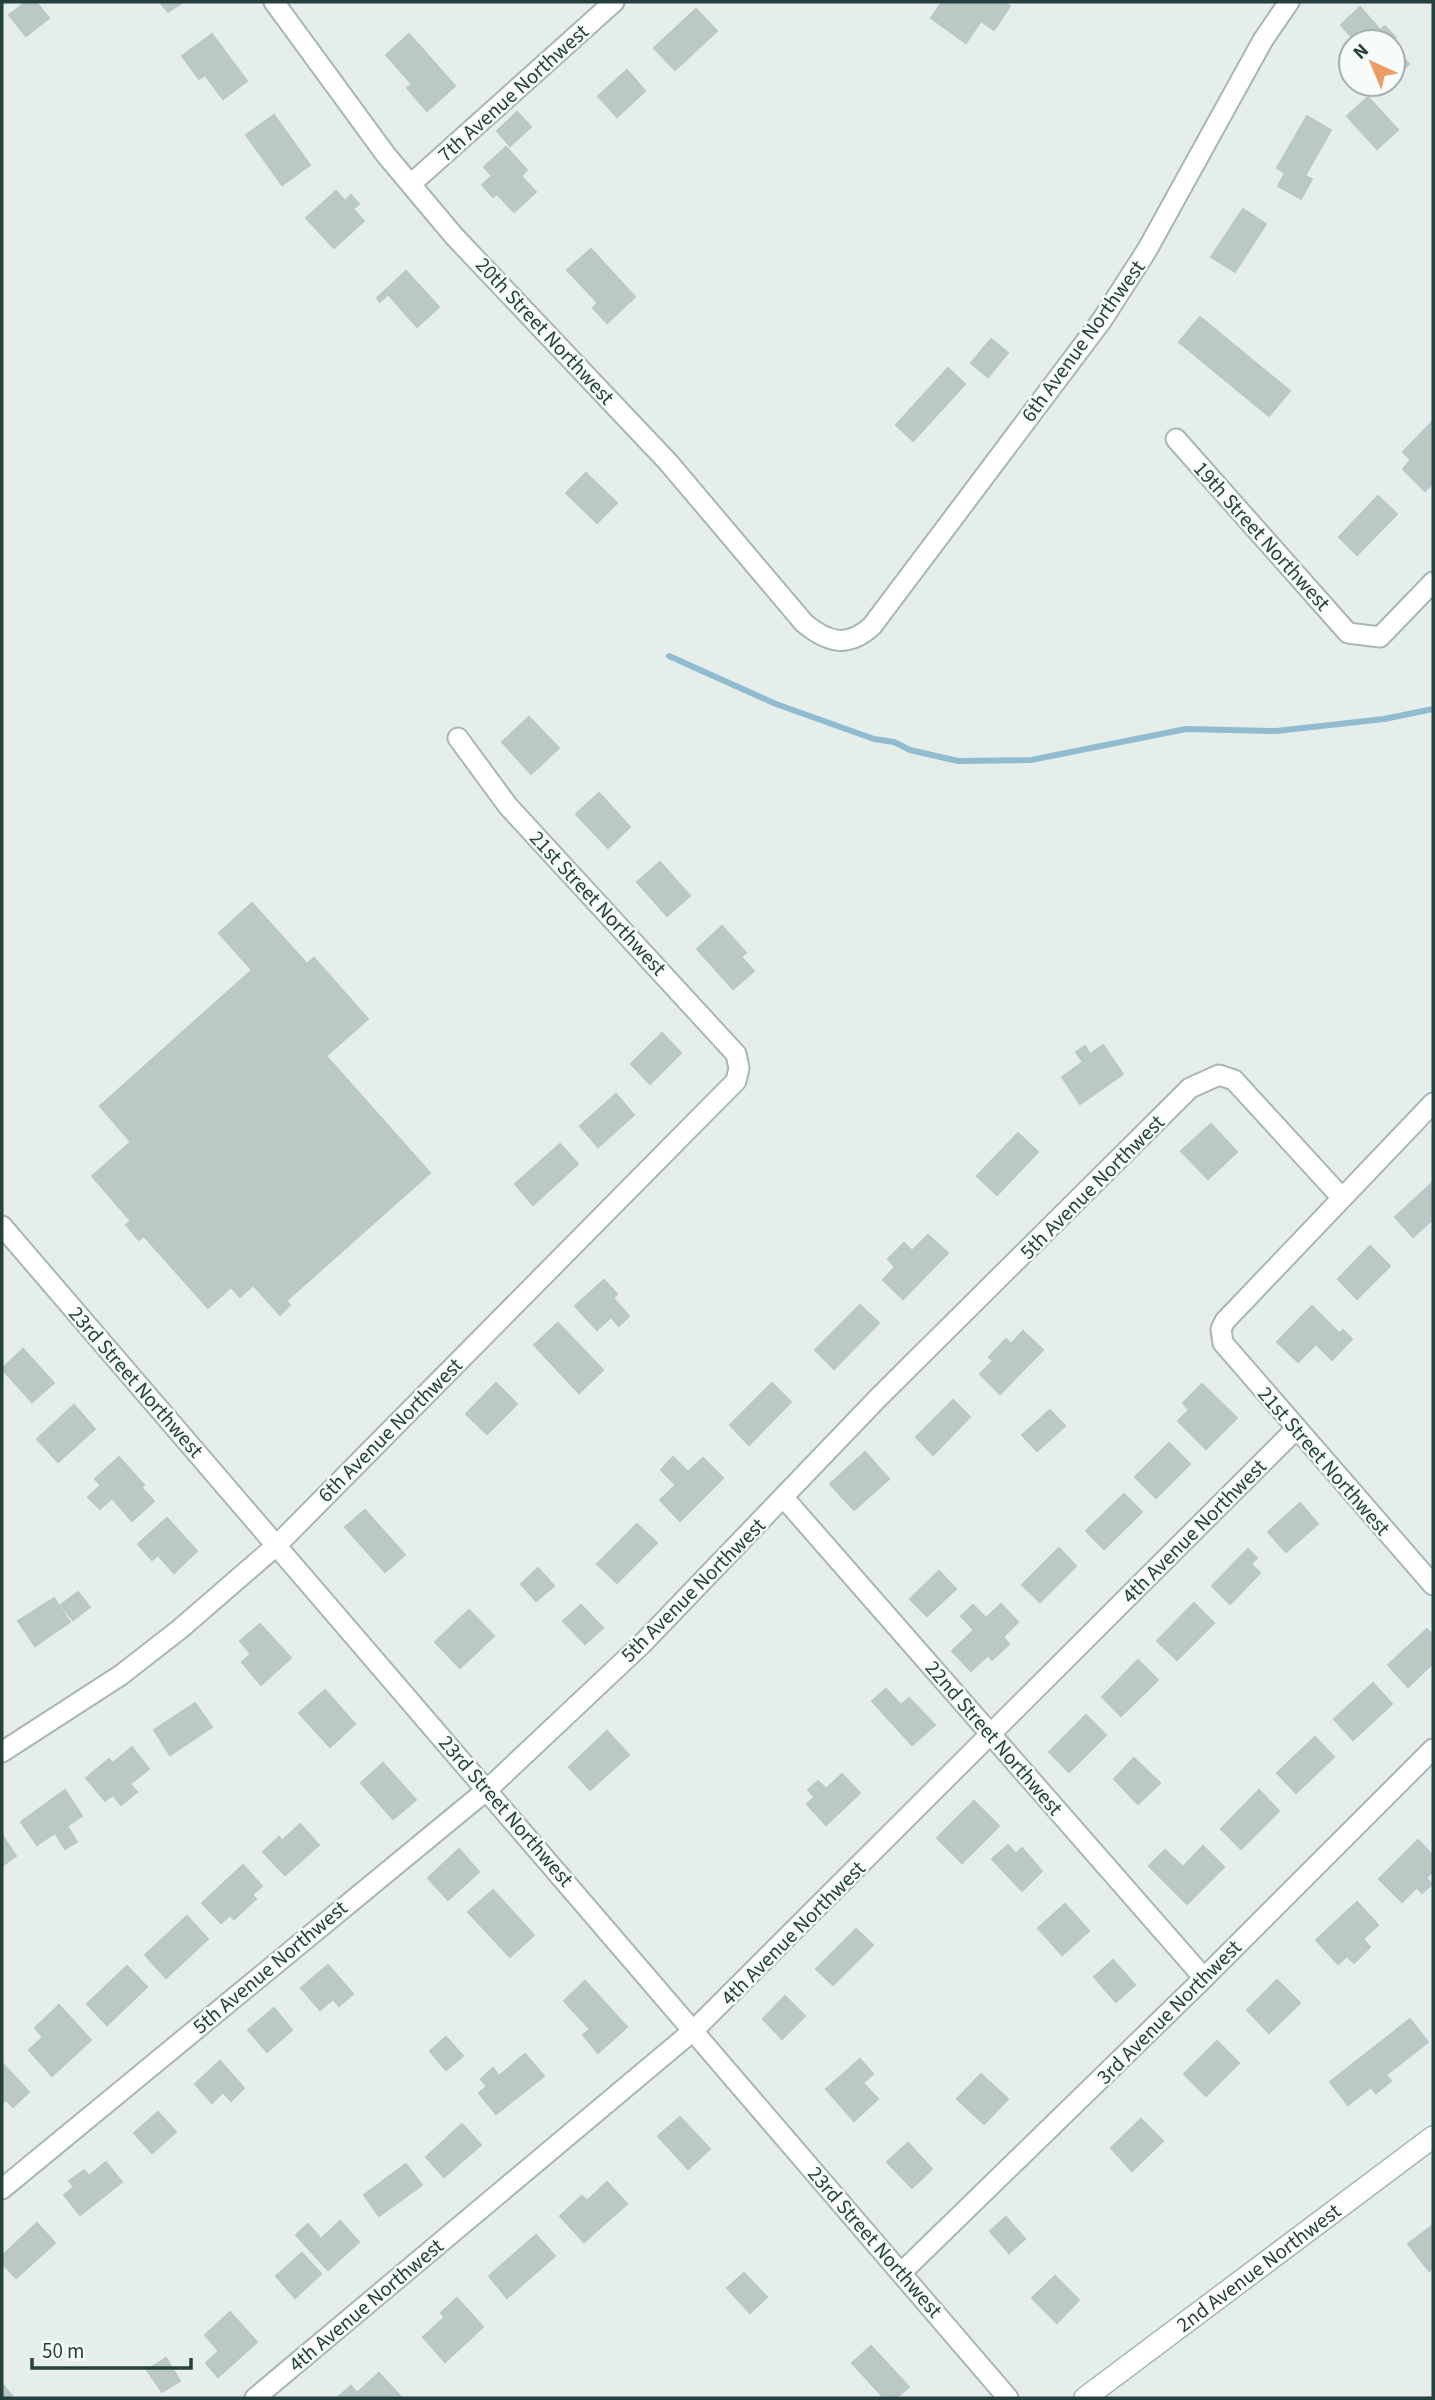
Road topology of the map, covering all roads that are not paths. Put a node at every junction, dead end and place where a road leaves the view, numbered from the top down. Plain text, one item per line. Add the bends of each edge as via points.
1 (274, 2) edge
2 (614, 2) edge
3 (1289, 2) edge
4 (411, 184) junction
5 (1176, 439) dead end
6 (1433, 582) edge
7 (835, 642) joint
8 (458, 738) dead end
9 (739, 1068) joint
10 (1433, 1103) edge
11 (1342, 1198) junction
12 (2, 1226) edge
13 (1296, 1429) junction
14 (784, 1498) junction
15 (277, 1545) junction
16 (1431, 1578) edge
17 (990, 1735) junction
18 (1433, 1749) edge
19 (2, 1752) edge
20 (488, 1789) junction
21 (1204, 1978) junction
22 (694, 2030) junction
23 (1433, 2137) edge
24 (2, 2189) edge
25 (902, 2272) junction
26 (255, 2398) edge
27 (1008, 2398) edge
28 (1085, 2398) edge

1 - 4 street, 20th Street Northwest
2 - 4 street, 7th Avenue Northwest
3 - 7 street, 6th Avenue Northwest via 1263,40 1161,228 1101,320 872,626 856,638
4 - 7 street, 20th Street Northwest via 454,236 668,462 804,623
5 - 6 street, 19th Street Northwest via 1348,633 1380,637
8 - 9 street, 21st Street Northwest via 508,806 736,1054
9 - 15 street, 6th Avenue Northwest via 736,1081
10 - 11 street
11 - 13 street, 21st Street Northwest via 1221,1329 1223,1343
11 - 14 street, 5th Avenue Northwest via 1234,1080 1219,1075 1202,1080 879,1397
12 - 15 street, 23rd Street Northwest
13 - 16 street, 21st Street Northwest
13 - 17 street, 4th Avenue Northwest
14 - 17 street, 22nd Street Northwest
14 - 20 street, 5th Avenue Northwest via 642,1644
15 - 19 street, 6th Avenue Northwest via 121,1675
15 - 20 street, 23rd Street Northwest
17 - 21 street, 22nd Street Northwest
17 - 22 street, 4th Avenue Northwest
18 - 21 street, 3rd Avenue Northwest
20 - 22 street, 23rd Street Northwest
20 - 24 street, 5th Avenue Northwest
21 - 25 street, 3rd Avenue Northwest
22 - 25 street, 23rd Street Northwest
22 - 26 street, 4th Avenue Northwest
23 - 28 main road, 2nd Avenue Northwest
25 - 27 street, 23rd Street Northwest

